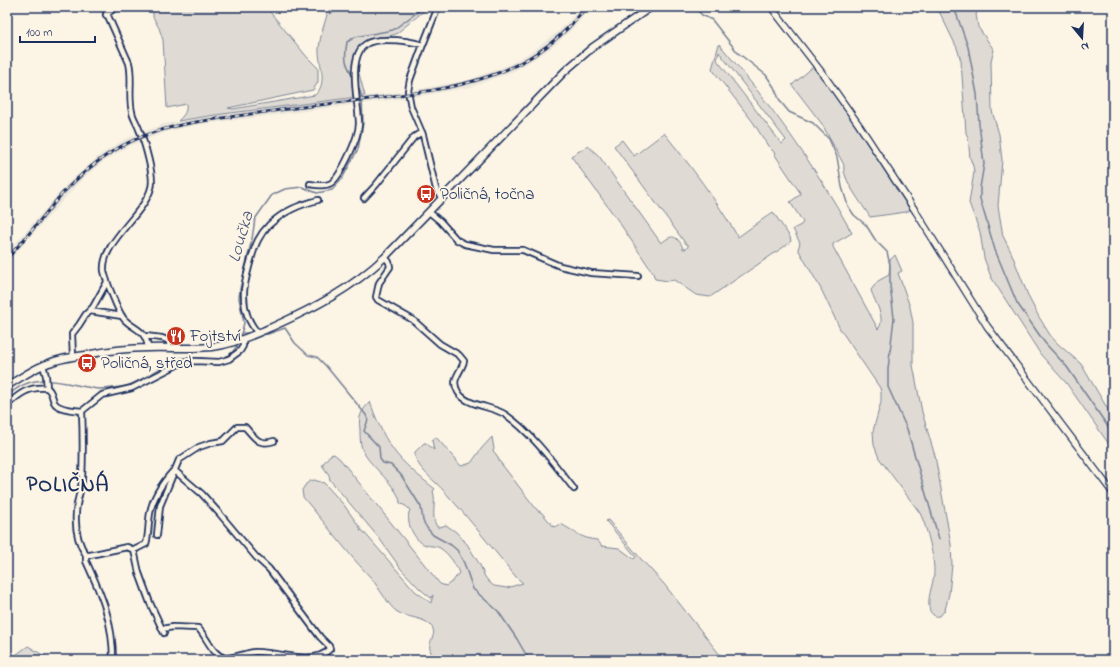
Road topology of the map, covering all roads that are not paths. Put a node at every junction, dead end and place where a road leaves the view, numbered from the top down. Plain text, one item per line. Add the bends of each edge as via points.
1 (104, 7) edge
2 (116, 7) edge
3 (438, 7) edge
4 (651, 7) edge
5 (771, 7) edge
6 (106, 16) junction
7 (423, 44) junction
8 (422, 132) junction
9 (310, 184) dead end
10 (364, 198) dead end
11 (442, 199) junction
12 (318, 200) dead end
13 (429, 212) junction
14 (385, 257) junction
15 (638, 276) dead end
16 (107, 282) junction
17 (90, 311) junction
18 (122, 316) junction
19 (258, 333) junction
20 (145, 336) junction
21 (242, 339) junction
22 (148, 348) junction
23 (170, 348) junction
24 (73, 357) junction
25 (43, 365) junction
26 (47, 385) junction
27 (7, 386) edge
28 (7, 405) edge
29 (82, 411) junction
30 (274, 441) dead end
31 (174, 470) junction
32 (574, 489) dead end
33 (1113, 492) edge
34 (157, 535) dead end
35 (134, 550) junction
36 (86, 555) junction
37 (113, 660) edge

1 - 6 street
2 - 6 street
3 - 7 street
4 - 11 main road via 565,71
5 - 33 street via 859,125 987,326
6 - 16 street via 129,63 132,111 144,142 152,180 143,204 107,254 104,271
7 - 8 street via 408,91 411,107
7 - 9 street via 404,40 378,40 362,47 355,71 359,124 355,140 334,182 325,186
8 - 10 street via 414,138
8 - 11 street via 436,189
11 - 13 main road
12 - 19 street via 293,207 281,215 258,240 244,296 249,320
13 - 14 main road
13 - 15 street via 457,240 465,244 494,250 523,250 560,266 591,273
14 - 19 main road via 336,295
14 - 32 street via 390,267 379,283 376,297 378,300 413,320 440,344 460,355 464,361 454,383 460,395 468,401 503,413 517,423
16 - 17 street
16 - 18 street
17 - 18 street
17 - 24 street via 72,334
18 - 20 street
19 - 21 main road
20 - 22 street
20 - 23 street via 164,338 169,342
21 - 23 main road via 212,347
21 - 29 street via 243,346 240,351 229,359 179,364 132,388 102,395
22 - 23 main road
22 - 24 main road via 112,350
24 - 25 main road
25 - 26 street
25 - 27 main road
26 - 28 street via 21,393
26 - 29 street via 57,406
29 - 36 street via 82,478 76,512 78,538
30 - 31 street via 263,443 245,427 237,427 224,441 211,443 187,453 179,460
31 - 34 street via 160,506
31 - 35 street via 155,497 150,512 146,544
31 - 35 street via 202,494 269,569 330,649 310,657 255,652 225,658 216,653 198,628 173,627 163,631 139,573
35 - 36 street via 127,547
36 - 37 street via 86,561 108,614

